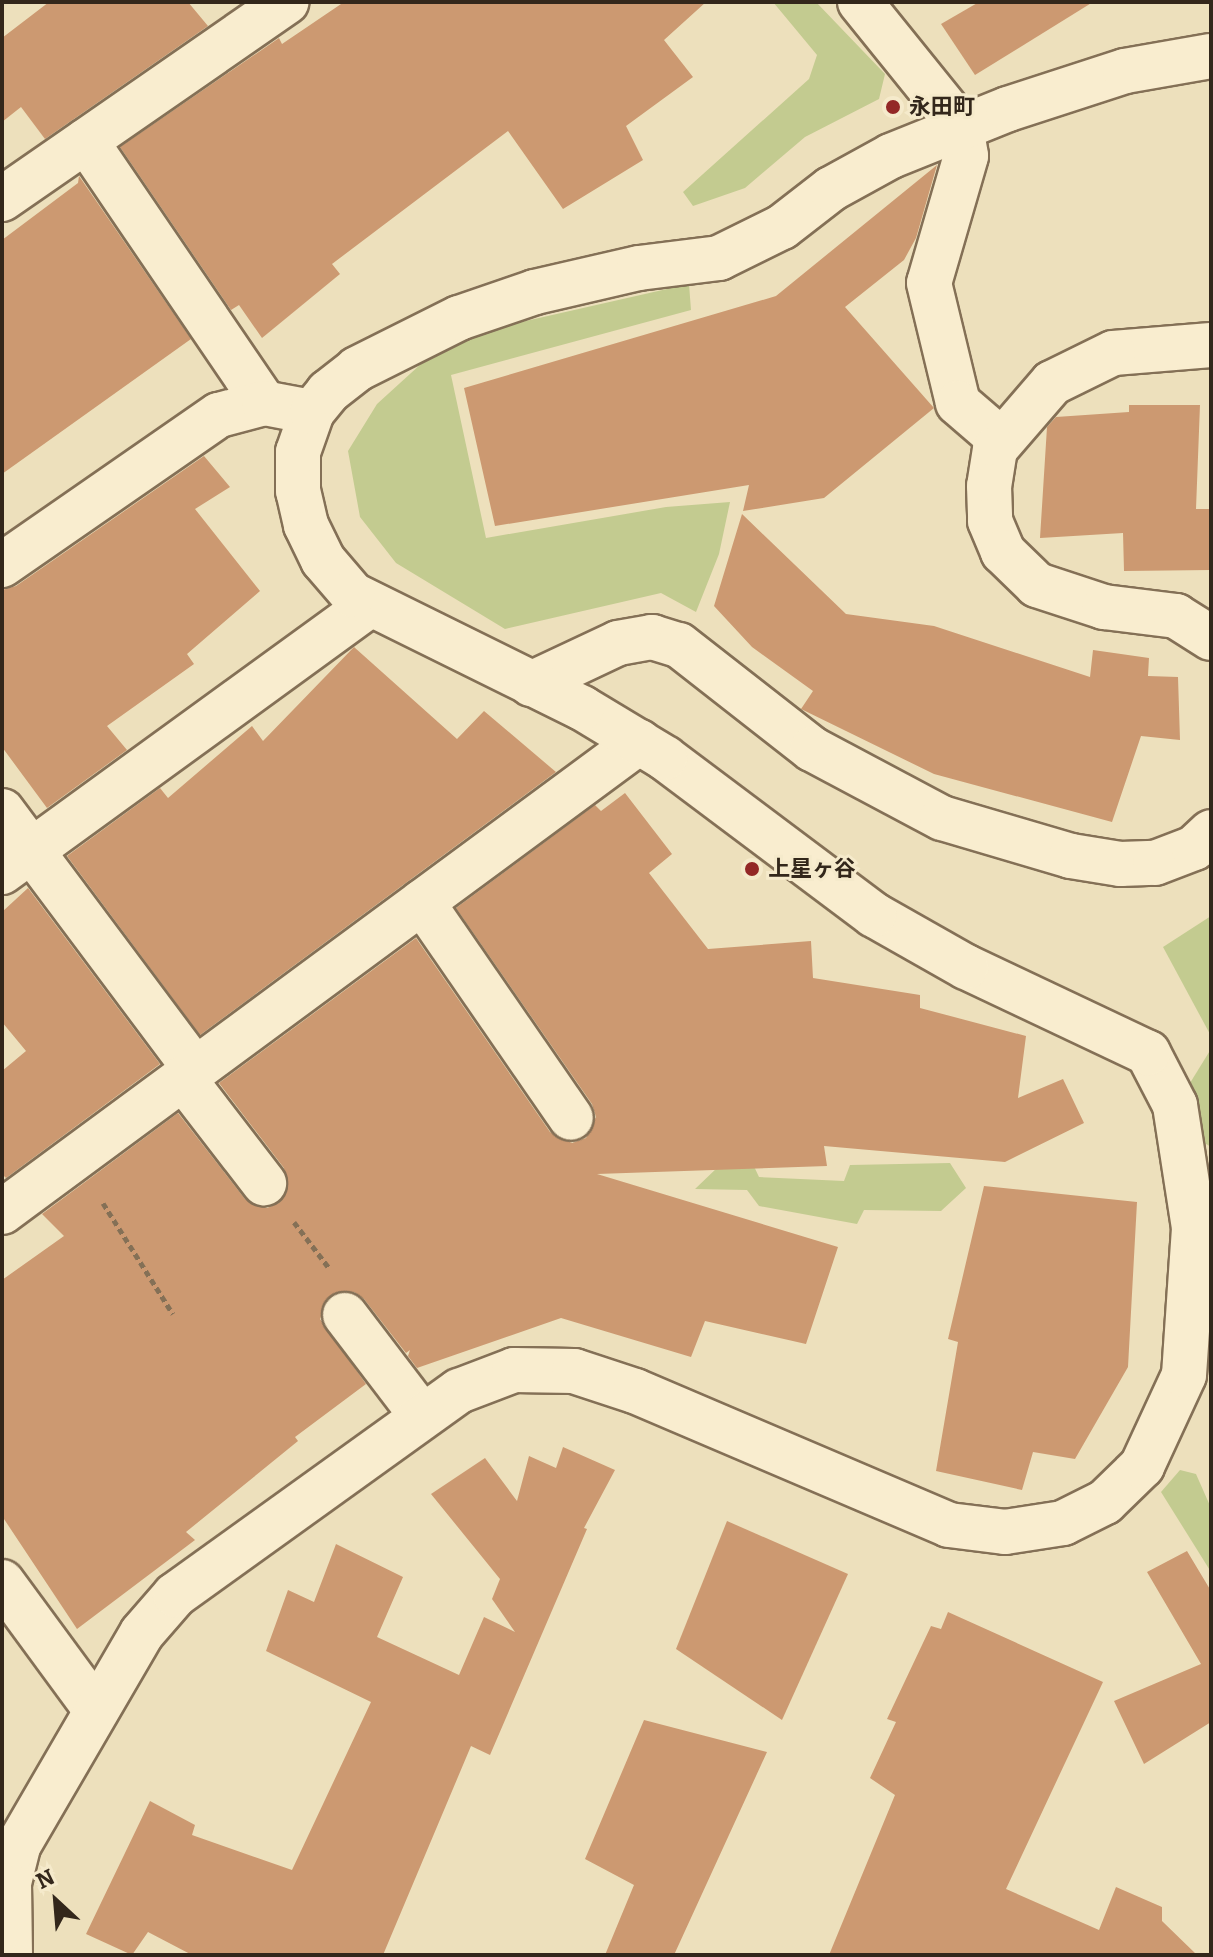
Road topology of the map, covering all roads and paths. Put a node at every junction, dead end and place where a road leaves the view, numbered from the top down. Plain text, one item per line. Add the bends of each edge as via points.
1 (286, 2) edge
2 (860, 2) edge
3 (1211, 56) edge
4 (961, 127) junction
5 (86, 141) junction
6 (2, 199) edge
7 (1211, 345) edge
8 (264, 403) junction
9 (312, 412) junction
10 (1001, 440) junction
11 (2, 565) edge
12 (370, 605) junction
13 (1211, 638) edge
14 (531, 684) junction
15 (639, 742) junction
16 (2, 811) edge
17 (1211, 832) edge
18 (17, 861) edge
19 (422, 902) junction
20 (189, 1074) junction
21 (571, 1118) dead end
22 (264, 1183) dead end
23 (107, 1210) dead end
24 (2, 1212) edge
25 (173, 1314) dead end
26 (345, 1315) dead end
27 (422, 1416) junction
28 (2, 1582) edge
29 (96, 1710) junction
30 (10, 1955) edge

1 - 5 street
2 - 4 street
3 - 4 street via 1125,71
4 - 9 street via 831,189 782,227 719,258 639,268 535,292 459,318 357,369
4 - 10 street via 966,156 929,283 958,403
5 - 6 street
5 - 8 street
7 - 10 street via 1113,353 1083,364 1052,383
8 - 9 street
8 - 11 street via 219,415
9 - 12 street via 298,452 298,491 306,525 323,560 353,595
10 - 13 street via 989,486 990,521 1003,552 1037,585 1104,607 1176,616
12 - 14 street
12 - 18 street
14 - 15 street
14 - 17 street via 618,643 652,637 679,645 812,749 942,818 1071,856 1120,864 1155,863 1194,848
15 - 19 street
15 - 27 street via 874,915 966,967 1148,1053 1175,1105 1194,1228 1184,1375 1142,1466 1105,1502 1063,1523 1005,1532 949,1525 635,1391 574,1371 514,1370 459,1391
16 - 18 street
18 - 20 street
19 - 20 street
19 - 21 street
20 - 22 street
20 - 24 street
23 - 25 path
26 - 27 street
27 - 29 street via 175,1595 142,1633
28 - 29 street
29 - 30 street via 18,1846 9,1883

